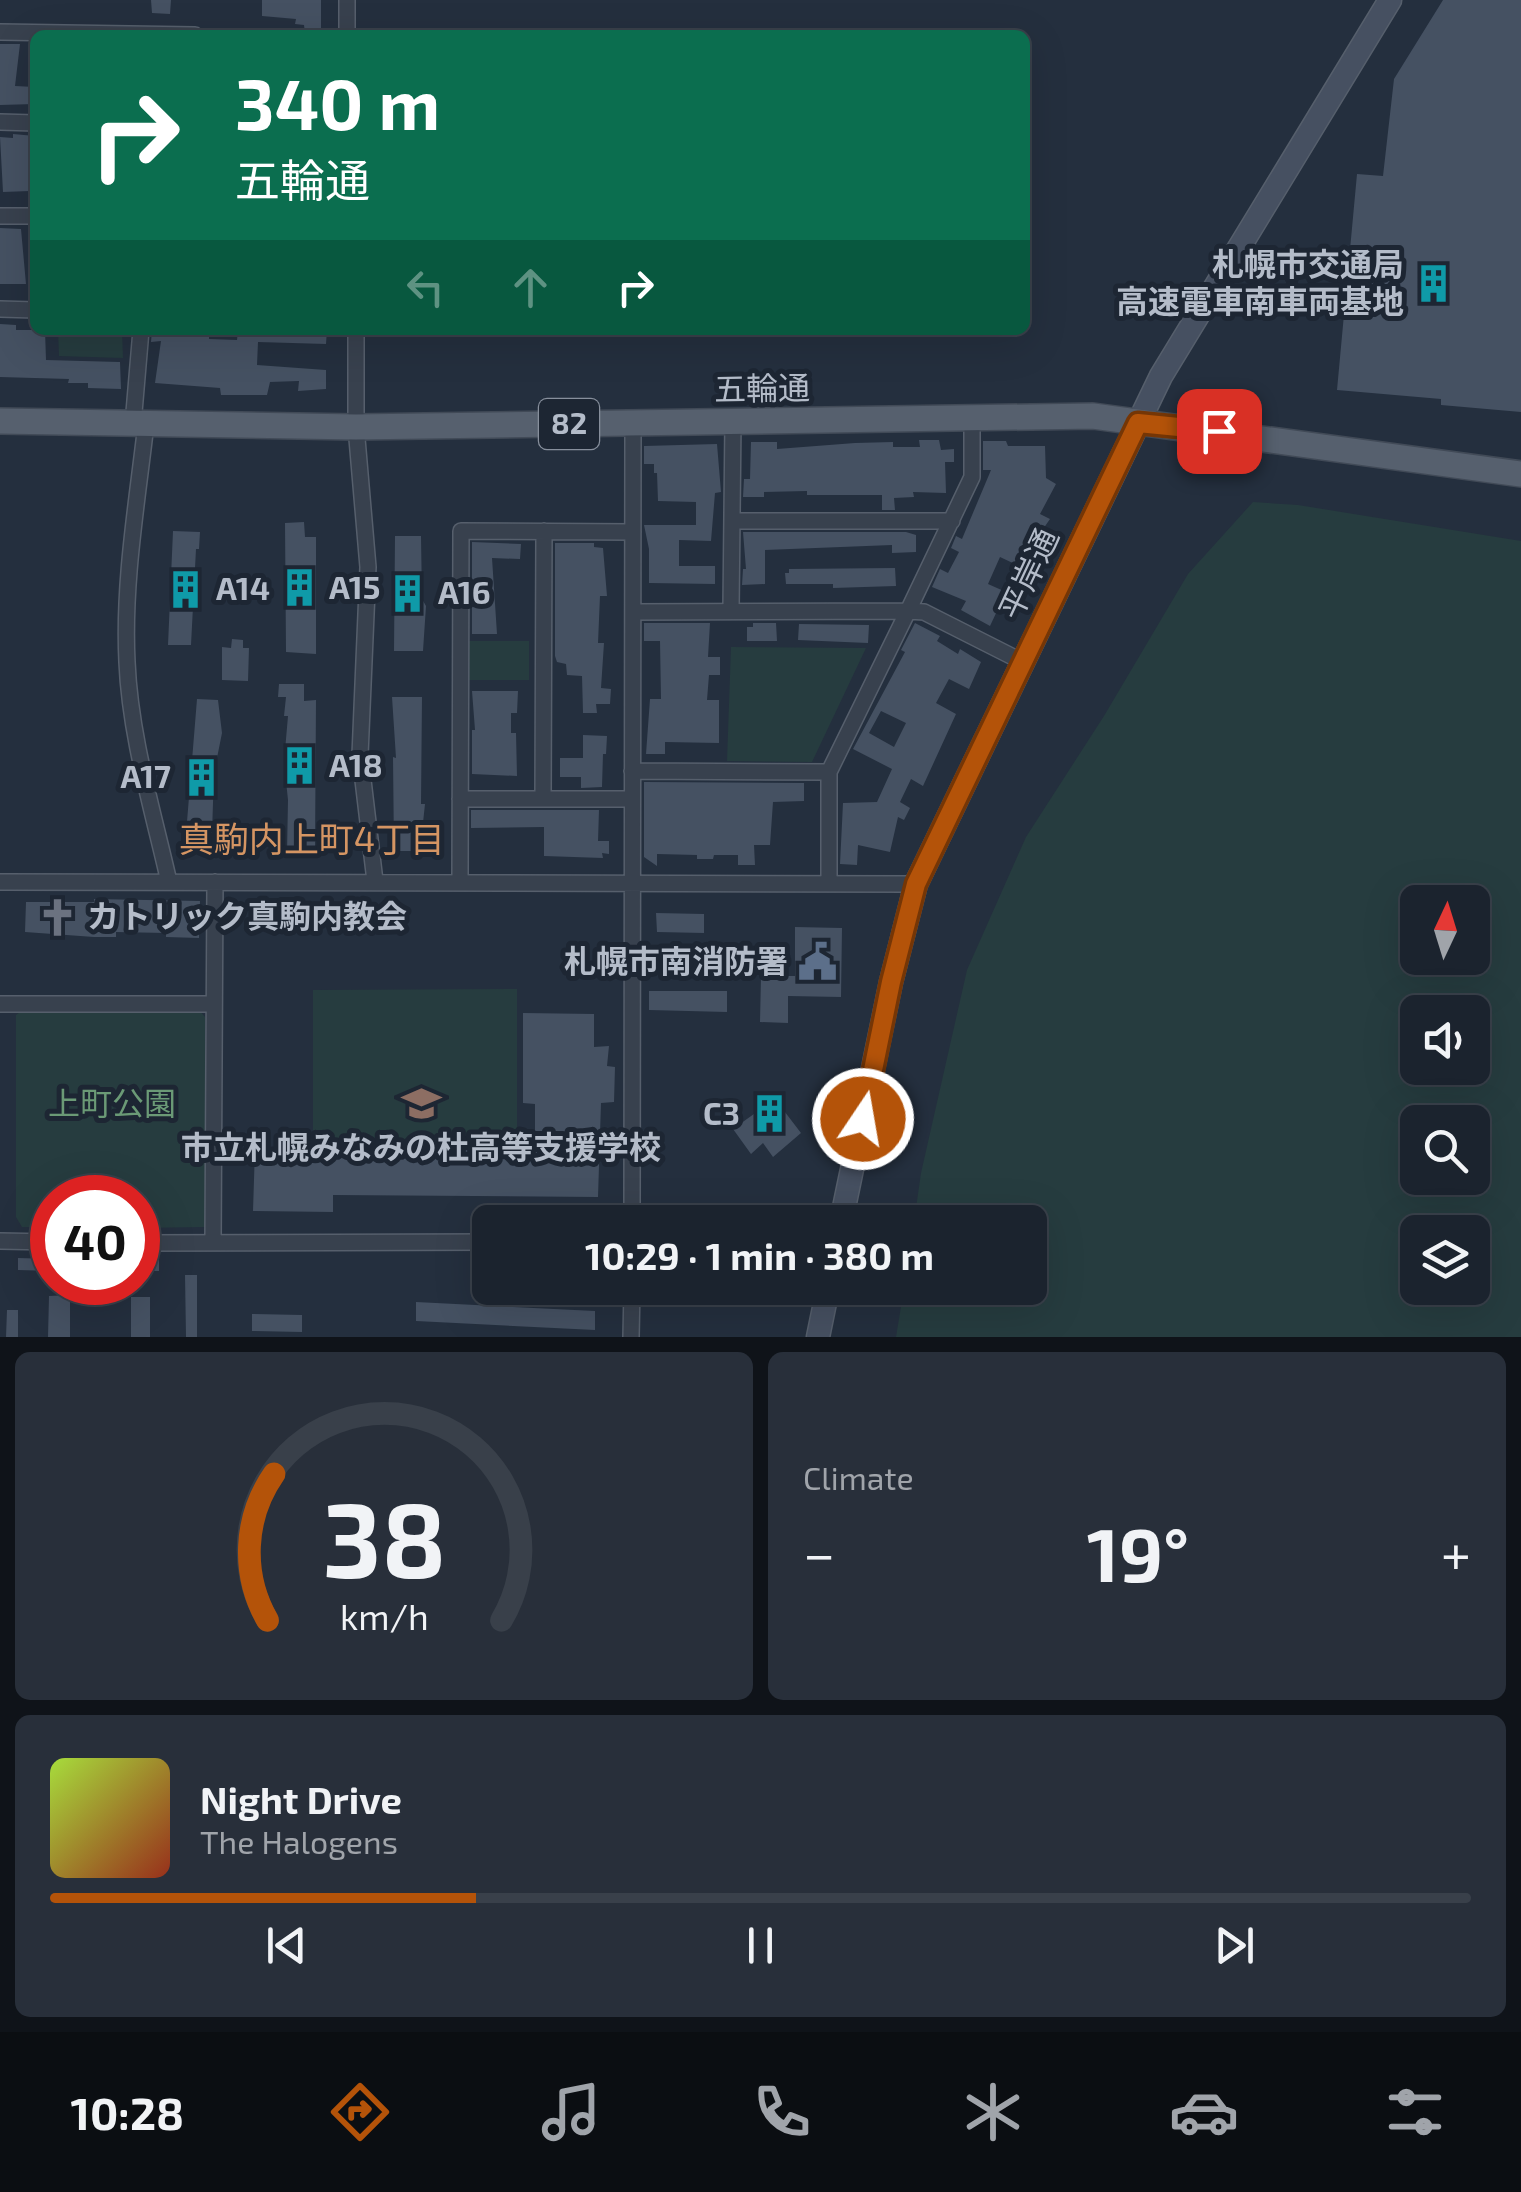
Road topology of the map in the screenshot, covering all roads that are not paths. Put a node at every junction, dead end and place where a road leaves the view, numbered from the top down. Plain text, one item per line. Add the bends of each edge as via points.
1 (347, 0) edge
2 (1390, 0) edge
3 (347, 30) edge
4 (0, 32) edge
5 (30, 32) edge
6 (0, 122) edge
7 (30, 123) edge
8 (0, 216) edge
9 (30, 216) edge
10 (0, 309) edge
11 (30, 310) edge
12 (141, 335) edge
13 (356, 335) edge
14 (972, 418) junction
15 (0, 421) edge
16 (732, 422) junction
17 (633, 423) junction
18 (1138, 423) junction
19 (139, 424) junction
20 (356, 427) junction
21 (1521, 474) edge
22 (732, 521) junction
23 (952, 521) junction
24 (544, 531) junction
25 (633, 532) junction
26 (731, 609) junction
27 (908, 611) junction
28 (633, 612) junction
29 (1023, 662) junction
30 (632, 771) junction
31 (829, 772) junction
32 (460, 799) junction
33 (543, 799) junction
34 (631, 799) junction
35 (375, 881) junction
36 (0, 882) edge
37 (170, 882) junction
38 (215, 882) junction
39 (460, 882) junction
40 (632, 883) junction
41 (830, 883) junction
42 (916, 884) junction
43 (0, 1004) edge
44 (214, 1004) junction
45 (632, 1205) edge
46 (845, 1205) edge
47 (0, 1242) edge
48 (30, 1242) edge
49 (472, 1242) edge
50 (160, 1243) edge
51 (213, 1243) junction
52 (632, 1305) edge
53 (825, 1305) edge
54 (631, 1337) edge
55 (818, 1337) edge

1 - 3 street
2 - 18 street, 平岸通
4 - 5 street
6 - 7 street
8 - 9 street
10 - 11 street
12 - 19 street
13 - 20 street
14 - 16 main road, 五輪通 / 82
14 - 18 main road, 五輪通 / 82 via 1093,416
14 - 23 street via 972,478
15 - 19 main road, 五輪通 / 82
16 - 17 main road, 五輪通 / 82
16 - 22 street
17 - 20 main road, 五輪通 / 82
17 - 25 street
18 - 21 main road, 五輪通 / 82
18 - 29 street, 平岸通
19 - 20 main road, 五輪通 / 82
19 - 37 street via 127,666
20 - 35 street via 368,568 360,755
22 - 23 street
22 - 26 street
23 - 27 street
24 - 25 street
24 - 32 street via 461,531
24 - 33 street
25 - 28 street
26 - 27 street
26 - 28 street
27 - 29 street via 924,612
27 - 31 street
28 - 30 street
29 - 42 street, 平岸通
30 - 31 street
30 - 34 street
31 - 41 street
32 - 33 street
32 - 39 street
33 - 34 street
34 - 40 street
35 - 38 street
35 - 39 street
36 - 37 street
37 - 38 street
38 - 44 street
39 - 40 street
40 - 41 street
40 - 45 street
41 - 42 street
42 - 46 street, 平岸通
43 - 44 street
44 - 51 street
47 - 48 street
49 - 51 street
50 - 51 street
52 - 54 street
53 - 55 street

